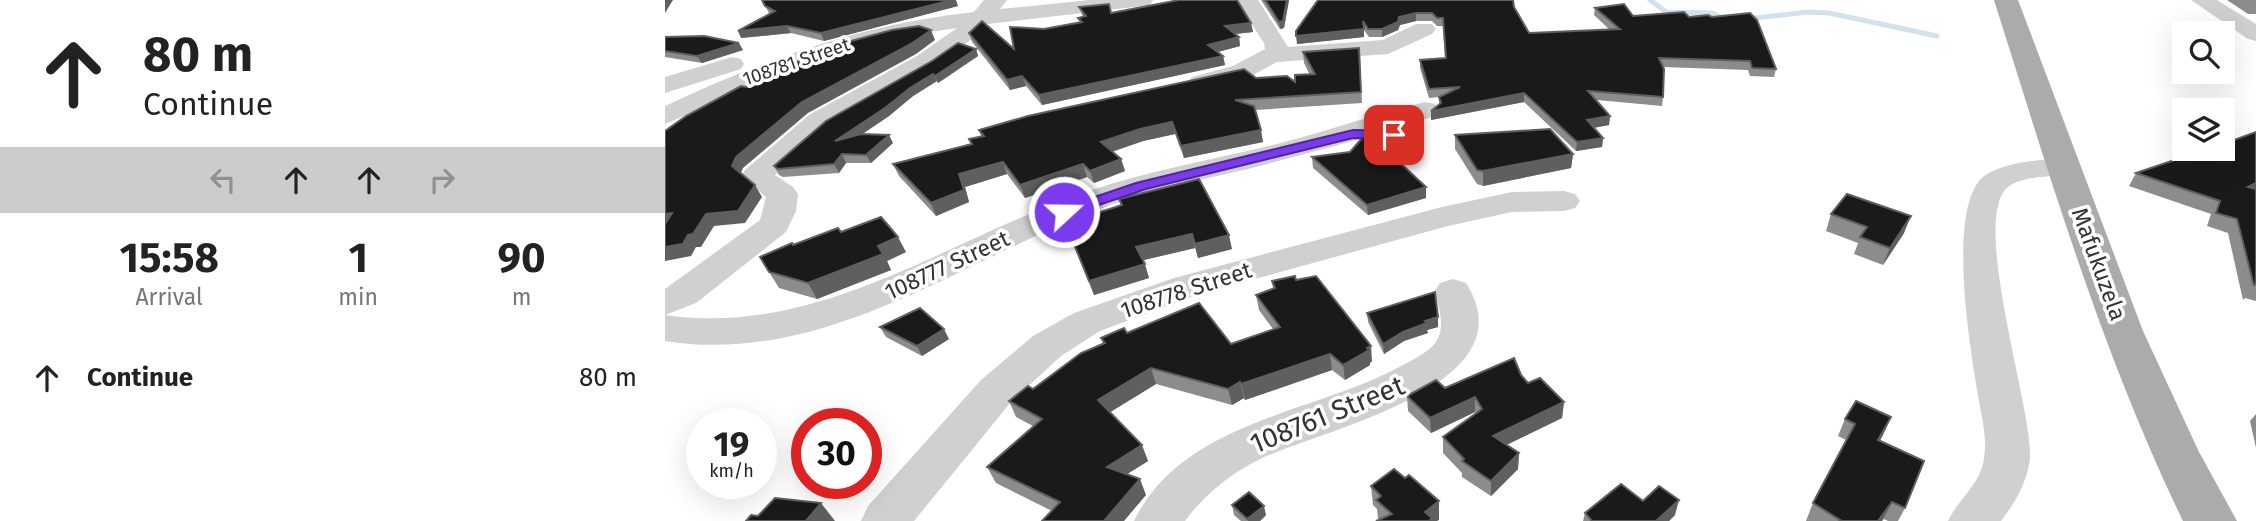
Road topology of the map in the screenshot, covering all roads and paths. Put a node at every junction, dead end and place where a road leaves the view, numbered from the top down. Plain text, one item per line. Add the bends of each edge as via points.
1 (1247, 0) edge
2 (2006, 0) edge
3 (2202, 0) edge
4 (1131, 1) edge
5 (988, 9) edge
6 (928, 25) junction
7 (1424, 29) dead end
8 (2256, 34) edge
9 (1274, 55) junction
10 (665, 85) edge
11 (1177, 87) edge
12 (665, 116) edge
13 (1424, 123) dead end
14 (2065, 167) junction
15 (1564, 201) dead end
16 (1454, 291) dead end
17 (665, 303) edge
18 (665, 328) edge
19 (885, 521) edge
20 (1158, 521) edge
21 (1972, 521) edge
22 (2210, 521) edge

1 - 9 street via 1276,43
2 - 14 main road, Mafukuzela
3 - 8 street
4 - 5 street, 108781 Street via 1029,14
5 - 6 street, 108781 Street
5 - 17 street via 956,41 925,62 791,141 755,176 782,194 774,225 703,281
6 - 10 street via 904,21 839,32
6 - 12 street, 108781 Street via 787,61
7 - 9 street via 1380,48
9 - 11 street via 1231,75
13 - 18 street, 108777 Street via 1353,134 1101,197 890,292 813,319 745,329
14 - 21 street via 1999,180 1986,196 1979,235 1980,278 2008,446 2007,471
14 - 22 main road, Mafukuzela via 2139,371
15 - 19 street, 108778 Street via 1512,202 1442,217 1187,286 1087,322 1047,346 996,391
16 - 20 street, 108761 Street via 1462,329 1453,349 1429,370 1397,389 1291,427 1233,454 1179,493

